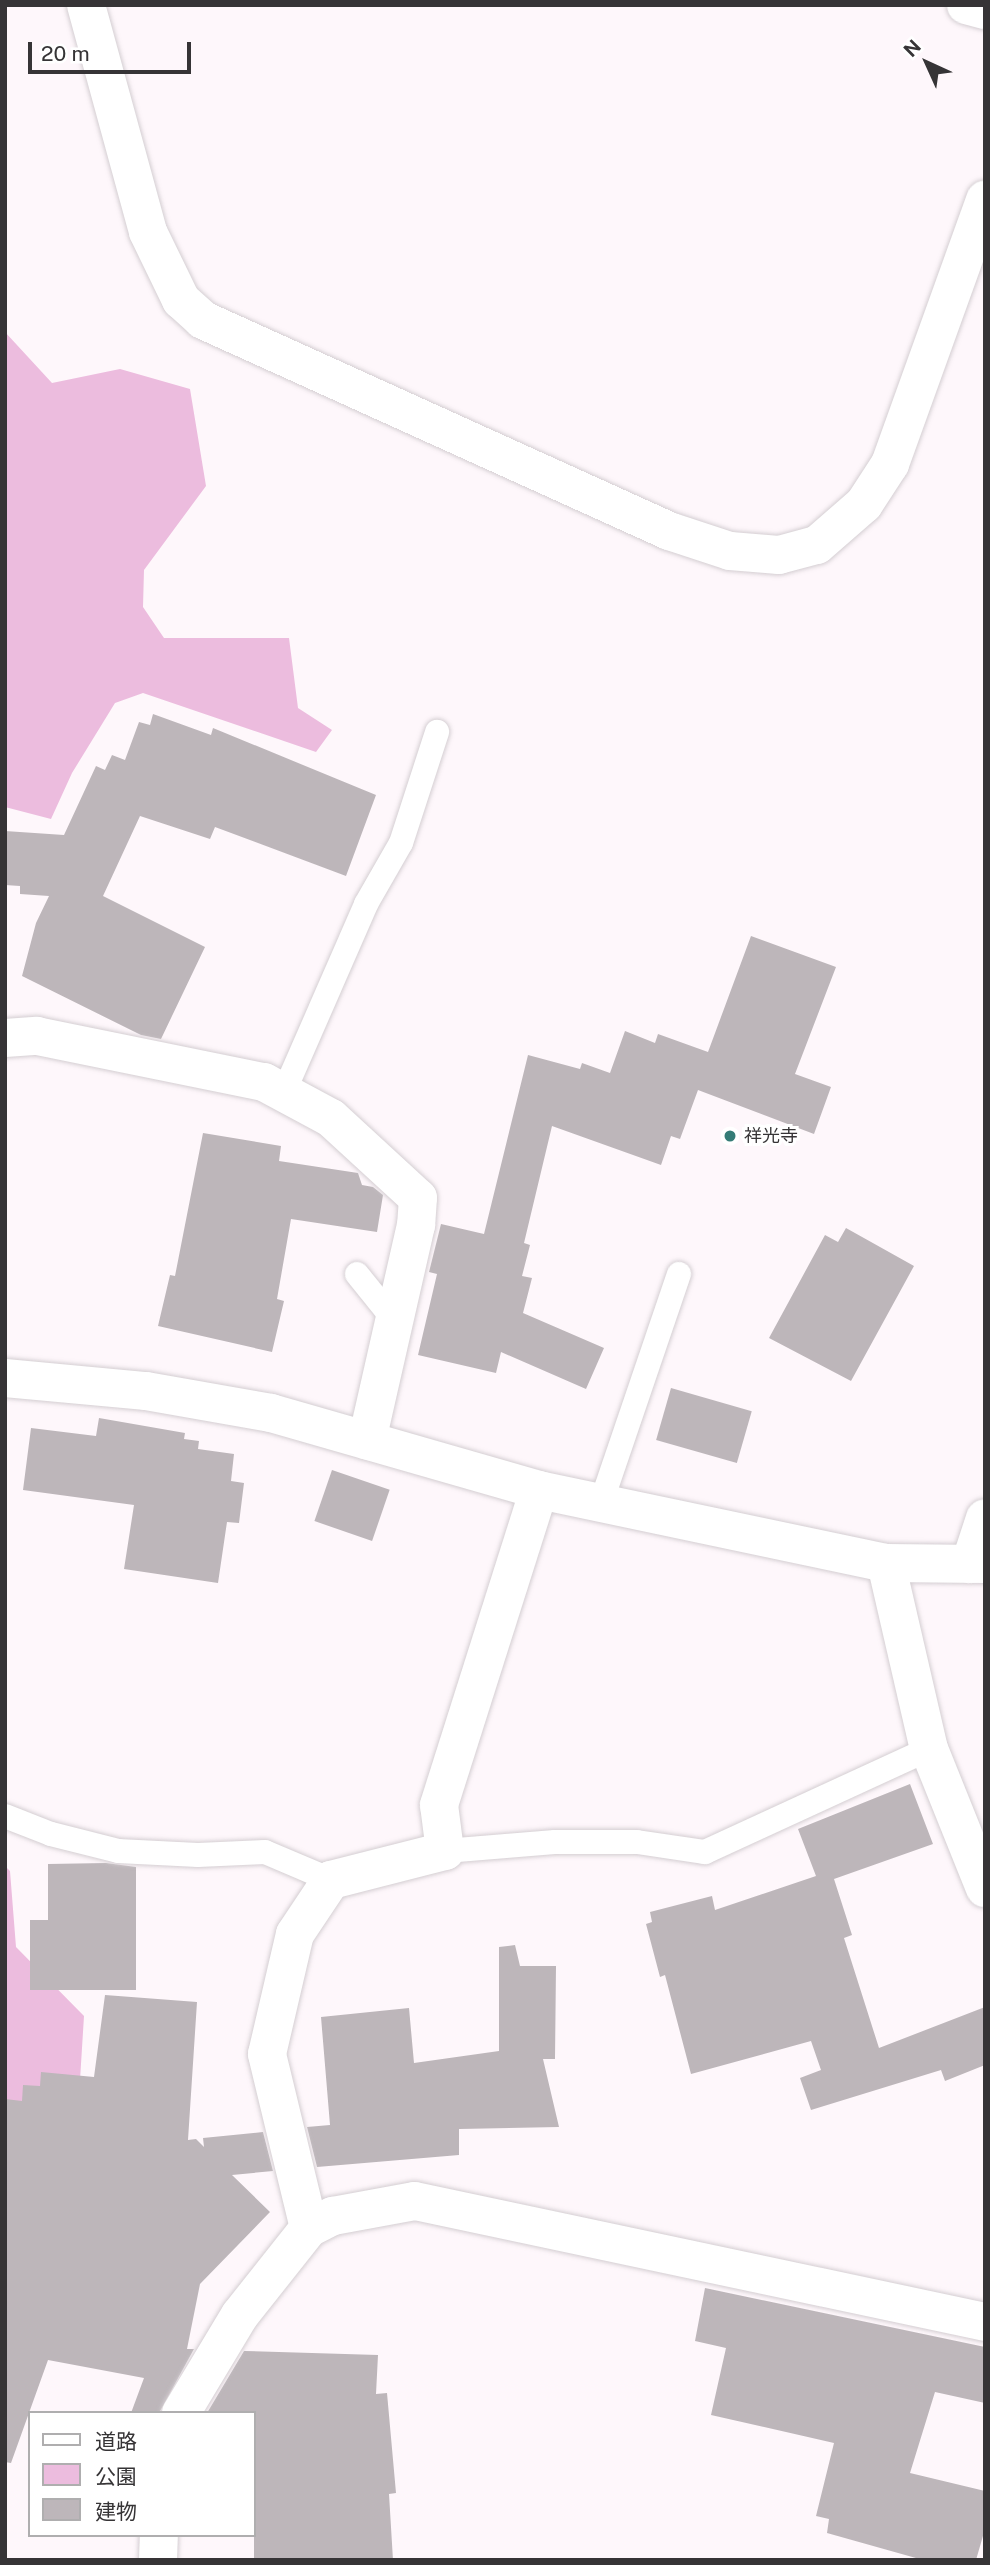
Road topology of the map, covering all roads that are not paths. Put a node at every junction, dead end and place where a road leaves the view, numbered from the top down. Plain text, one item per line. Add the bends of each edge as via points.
1 (86, 5) edge
2 (966, 5) edge
3 (985, 10) edge
4 (985, 200) edge
5 (437, 732) dead end
6 (5, 1038) edge
7 (284, 1092) junction
8 (357, 1274) dead end
9 (678, 1274) dead end
10 (394, 1320) junction
11 (5, 1378) edge
12 (367, 1441) junction
13 (539, 1490) junction
14 (601, 1503) junction
15 (985, 1518) edge
16 (886, 1563) junction
17 (977, 1564) edge
18 (929, 1749) junction
19 (5, 1816) edge
20 (977, 1849) edge
21 (445, 1851) junction
22 (331, 1880) junction
23 (985, 1888) edge
24 (309, 2228) junction
25 (985, 2322) edge
26 (182, 2411) edge
27 (159, 2537) edge
28 (158, 2560) edge

1 - 4 street via 148,232 181,300 203,320 669,531 730,551 779,555 817,545 864,504 890,464
2 - 3 street
5 - 7 lane via 401,844 366,904
6 - 7 street via 37,1035 264,1082
7 - 10 street via 331,1118 418,1198
8 - 10 lane
9 - 14 lane
10 - 12 street
11 - 12 street via 146,1391 271,1413
12 - 13 street
13 - 14 street
13 - 21 street via 439,1805
14 - 16 street
15 - 17 street
16 - 17 street
16 - 18 street
18 - 20 street
18 - 21 lane via 705,1852 637,1842 555,1842
19 - 22 lane via 51,1834 118,1851 265,1852
20 - 23 street
21 - 22 street
22 - 24 street via 295,1934 267,2054
24 - 25 street via 333,2216 415,2201
24 - 26 street via 240,2315
27 - 28 street

